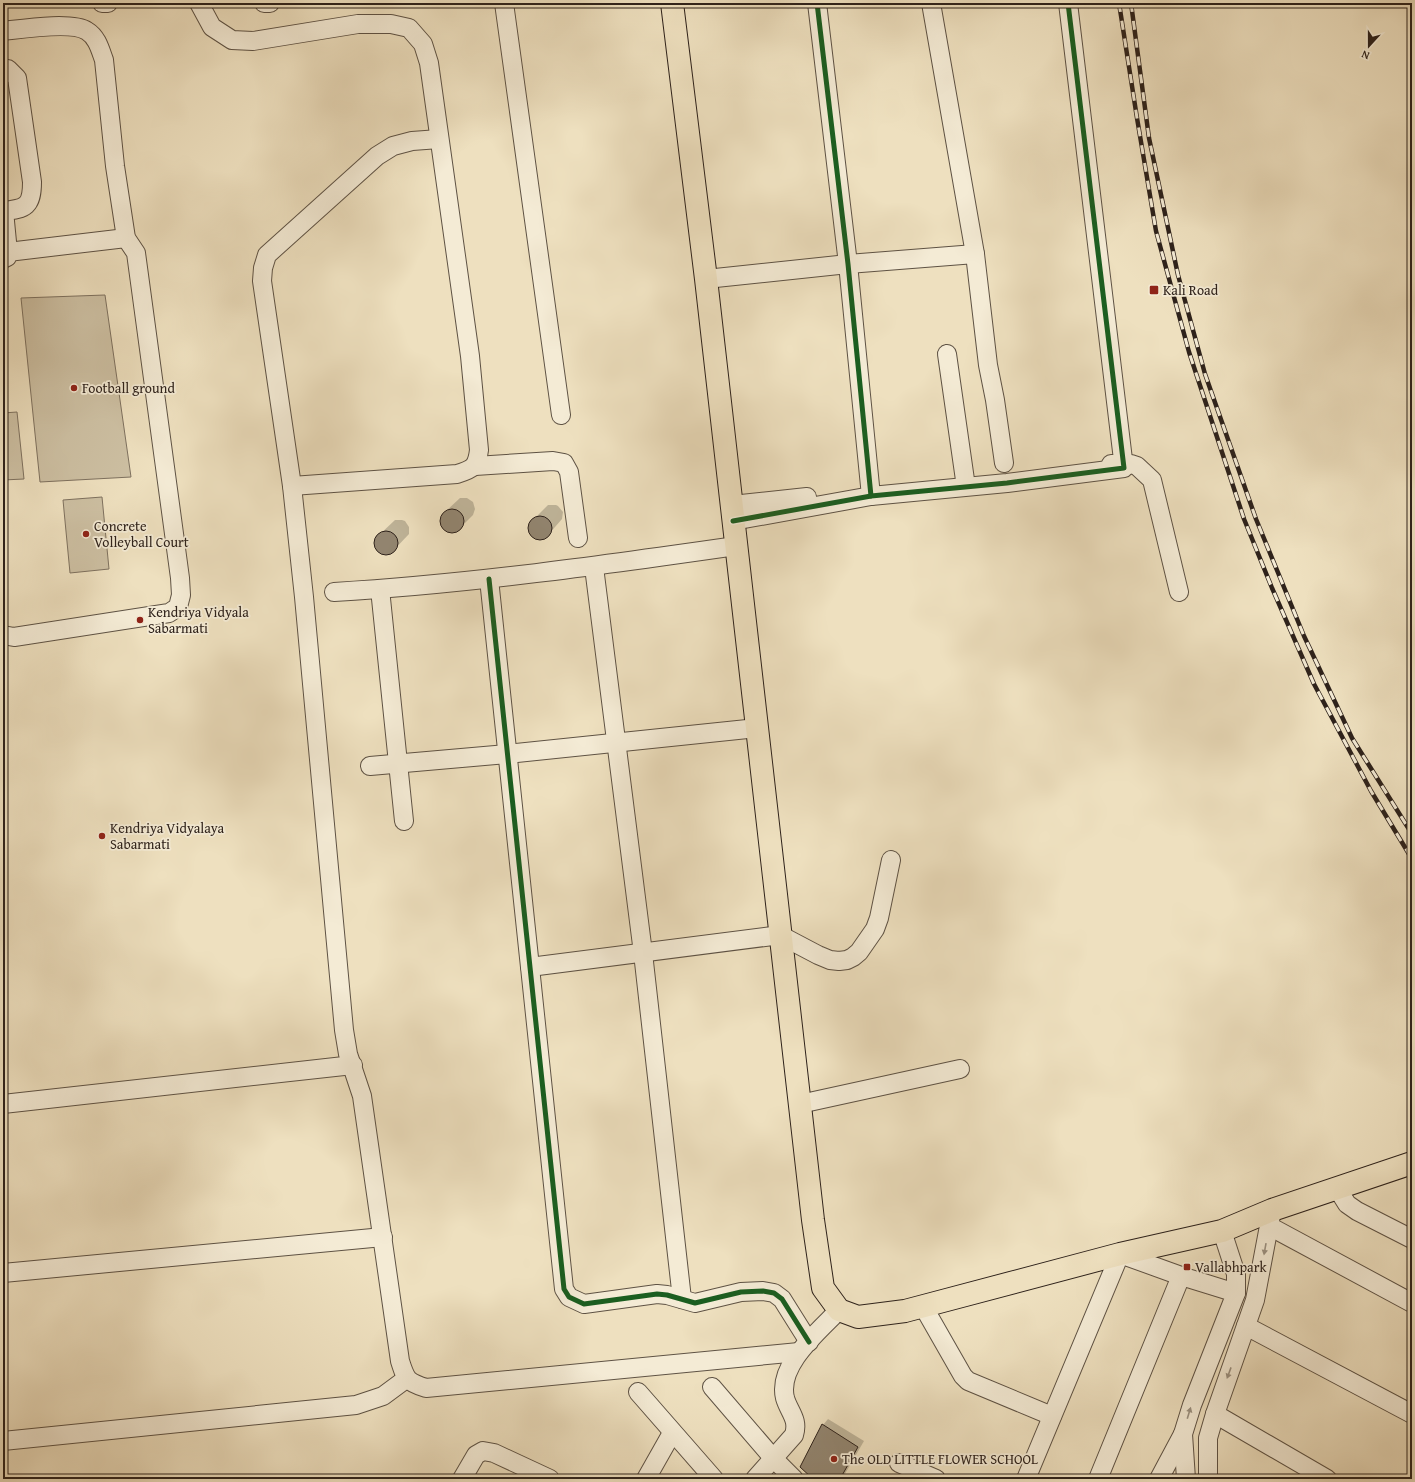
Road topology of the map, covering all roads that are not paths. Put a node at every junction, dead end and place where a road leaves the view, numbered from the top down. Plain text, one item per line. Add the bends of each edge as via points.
1 (102, 3) edge
2 (108, 3) edge
3 (199, 3) edge
4 (264, 3) edge
5 (270, 3) edge
6 (504, 3) edge
7 (672, 3) edge
8 (817, 3) edge
9 (931, 3) edge
10 (1068, 3) edge
11 (3, 31) edge
12 (3, 69) edge
13 (439, 139) junction
14 (1085, 208) dead end
15 (3, 211) edge
16 (126, 238) junction
17 (975, 254) junction
18 (6, 256) edge
19 (848, 264) junction
20 (706, 279) junction
21 (947, 354) dead end
22 (561, 414) dead end
23 (1004, 463) dead end
24 (1121, 464) junction
25 (475, 466) junction
26 (965, 480) junction
27 (292, 486) junction
28 (870, 493) junction
29 (732, 513) junction
30 (578, 538) dead end
31 (736, 546) junction
32 (594, 567) junction
33 (489, 579) junction
34 (380, 590) junction
35 (334, 592) dead end
36 (1179, 592) dead end
37 (3, 635) edge
38 (757, 728) junction
39 (616, 742) junction
40 (507, 754) junction
41 (398, 764) junction
42 (370, 766) dead end
43 (404, 821) dead end
44 (891, 860) dead end
45 (780, 935) junction
46 (643, 953) junction
47 (530, 967) junction
48 (353, 1065) junction
49 (960, 1070) dead end
50 (3, 1104) edge
51 (800, 1104) junction
52 (1412, 1163) edge
53 (1337, 1188) junction
54 (1270, 1218) junction
55 (1222, 1231) junction
56 (383, 1237) junction
57 (1412, 1239) edge
58 (1120, 1254) junction
59 (3, 1273) edge
60 (1181, 1276) junction
61 (1236, 1293) junction
62 (682, 1300) junction
63 (1412, 1302) edge
64 (923, 1306) junction
65 (839, 1310) junction
66 (1246, 1326) junction
67 (804, 1347) junction
68 (406, 1379) junction
69 (712, 1387) dead end
70 (638, 1392) dead end
71 (1214, 1414) junction
72 (1412, 1414) edge
73 (1052, 1416) junction
74 (672, 1433) junction
75 (1183, 1434) junction
76 (3, 1442) edge
77 (773, 1458) junction
78 (899, 1463) dead end
79 (530, 1475) edge
80 (462, 1479) edge
81 (550, 1479) edge
82 (646, 1479) edge
83 (714, 1479) edge
84 (755, 1479) edge
85 (794, 1479) edge
86 (936, 1479) edge
87 (1026, 1479) edge
88 (1098, 1479) edge
89 (1159, 1479) edge
90 (1186, 1479) edge
91 (1208, 1479) edge
92 (1327, 1479) edge

1 - 2 street
3 - 13 street via 212,27 232,40 252,41 358,24 391,24 409,28 423,44 429,64
4 - 5 street
6 - 22 street
7 - 20 main road
8 - 19 street
9 - 17 street
10 - 24 street
11 - 16 street via 69,26 86,30 98,43 104,60 115,166
12 - 15 street via 8,69 17,78 32,182 32,195 27,205 17,210
13 - 25 street via 470,356 479,450
13 - 27 street via 412,141 393,146 377,156 267,255 262,281
14 - 24 street
15 - 18 street
16 - 18 street
16 - 37 street via 136,253 180,578 181,595 178,607 169,613 14,637
17 - 19 street
17 - 23 street via 988,365
19 - 20 street
19 - 28 street
20 - 29 main road
21 - 26 street
24 - 26 street
24 - 28 street via 1124,468 1006,482
24 - 36 street via 1137,466 1152,480
25 - 27 street via 457,474
25 - 30 street via 553,461 564,463 569,472
26 - 28 street
27 - 48 street via 344,1030 348,1054
28 - 29 street
29 - 31 main road
31 - 32 street
31 - 38 main road
32 - 33 street
32 - 39 street
33 - 34 street
33 - 40 street
34 - 35 street
34 - 41 street
38 - 39 street
38 - 45 main road
39 - 40 street
39 - 46 street
40 - 41 street
40 - 47 street
41 - 42 street
41 - 43 street
44 - 45 street via 875,929 853,957 847,960 830,960
45 - 46 street
45 - 51 main road
46 - 47 street
46 - 62 street
47 - 62 street via 564,1289 569,1297 584,1304 657,1294
48 - 50 street
48 - 56 street via 362,1096
49 - 51 street
51 - 65 main road via 822,1288
52 - 53 main road
53 - 54 main road
53 - 57 street via 1347,1204 1357,1211
54 - 55 main road
54 - 63 street
54 -> 66 street via 1256,1300
55 - 58 main road
55 - 61 street via 1236,1274
56 - 59 street
56 - 68 street via 400,1362
58 - 60 street
58 - 64 main road
58 - 73 street
60 - 61 street
60 - 88 street
75 -> 61 street
62 - 67 street via 695,1303 741,1292 774,1293 782,1299
64 - 65 main road via 858,1317
64 - 73 street via 968,1381
65 - 67 street
66 -> 71 street
66 - 72 street
67 - 68 street via 426,1388
67 - 77 street via 794,1358 783,1387 796,1428 794,1435
68 - 76 street via 383,1396 356,1405
69 - 77 street
70 - 74 street
71 - 91 street via 1208,1438
71 - 92 street
73 - 87 street
74 - 82 street
74 - 83 street
75 - 89 street
75 - 90 street
77 - 84 street
77 - 85 street
78 - 86 street
79 - 80 street via 494,1453 483,1452 476,1455
79 - 81 street

